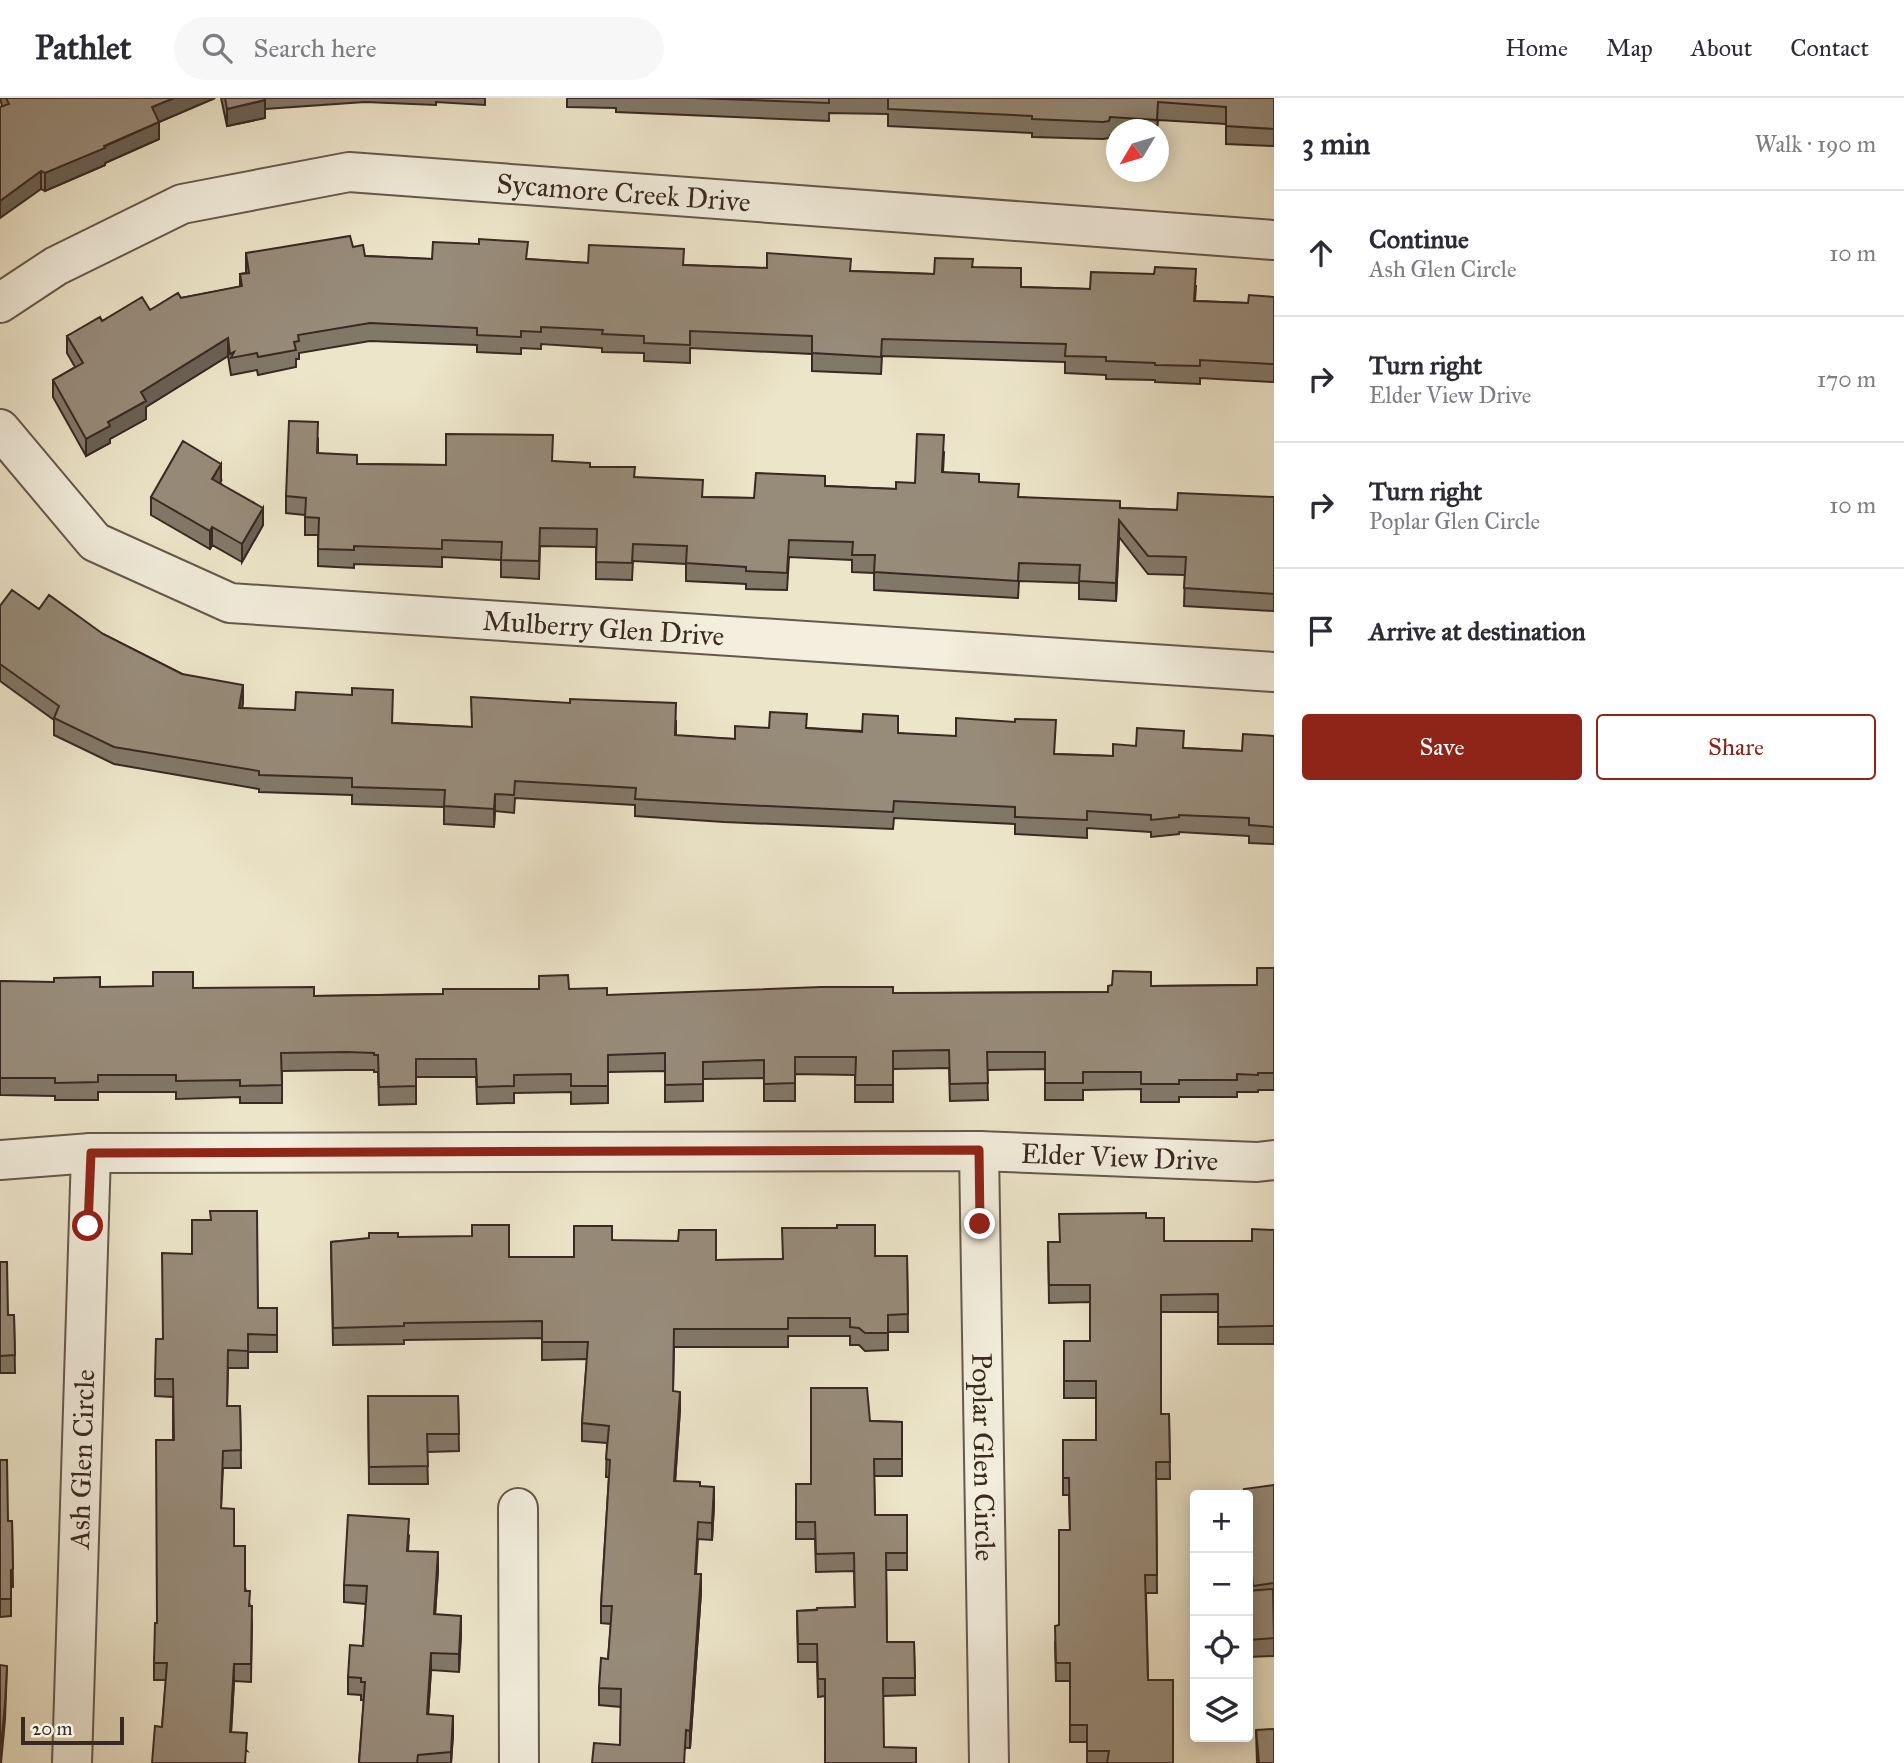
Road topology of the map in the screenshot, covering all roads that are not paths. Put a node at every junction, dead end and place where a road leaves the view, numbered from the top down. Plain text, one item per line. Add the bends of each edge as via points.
1 (1274, 240) edge
2 (0, 303) edge
3 (0, 429) edge
4 (1274, 673) edge
5 (979, 1150) junction
6 (91, 1153) junction
7 (0, 1160) edge
8 (1274, 1160) edge
9 (518, 1508) dead end
10 (72, 1763) edge
11 (519, 1763) edge
12 (989, 1763) edge

1 - 2 street, Sycamore Creek Drive via 349,172 182,204 56,266
3 - 4 street, Mulberry Glen Drive via 95,542 230,603
5 - 6 street, Elder View Drive
5 - 8 street, Elder View Drive
5 - 12 street, Poplar Glen Circle
6 - 7 street, Elder View Drive
6 - 10 street, Ash Glen Circle
9 - 11 street

